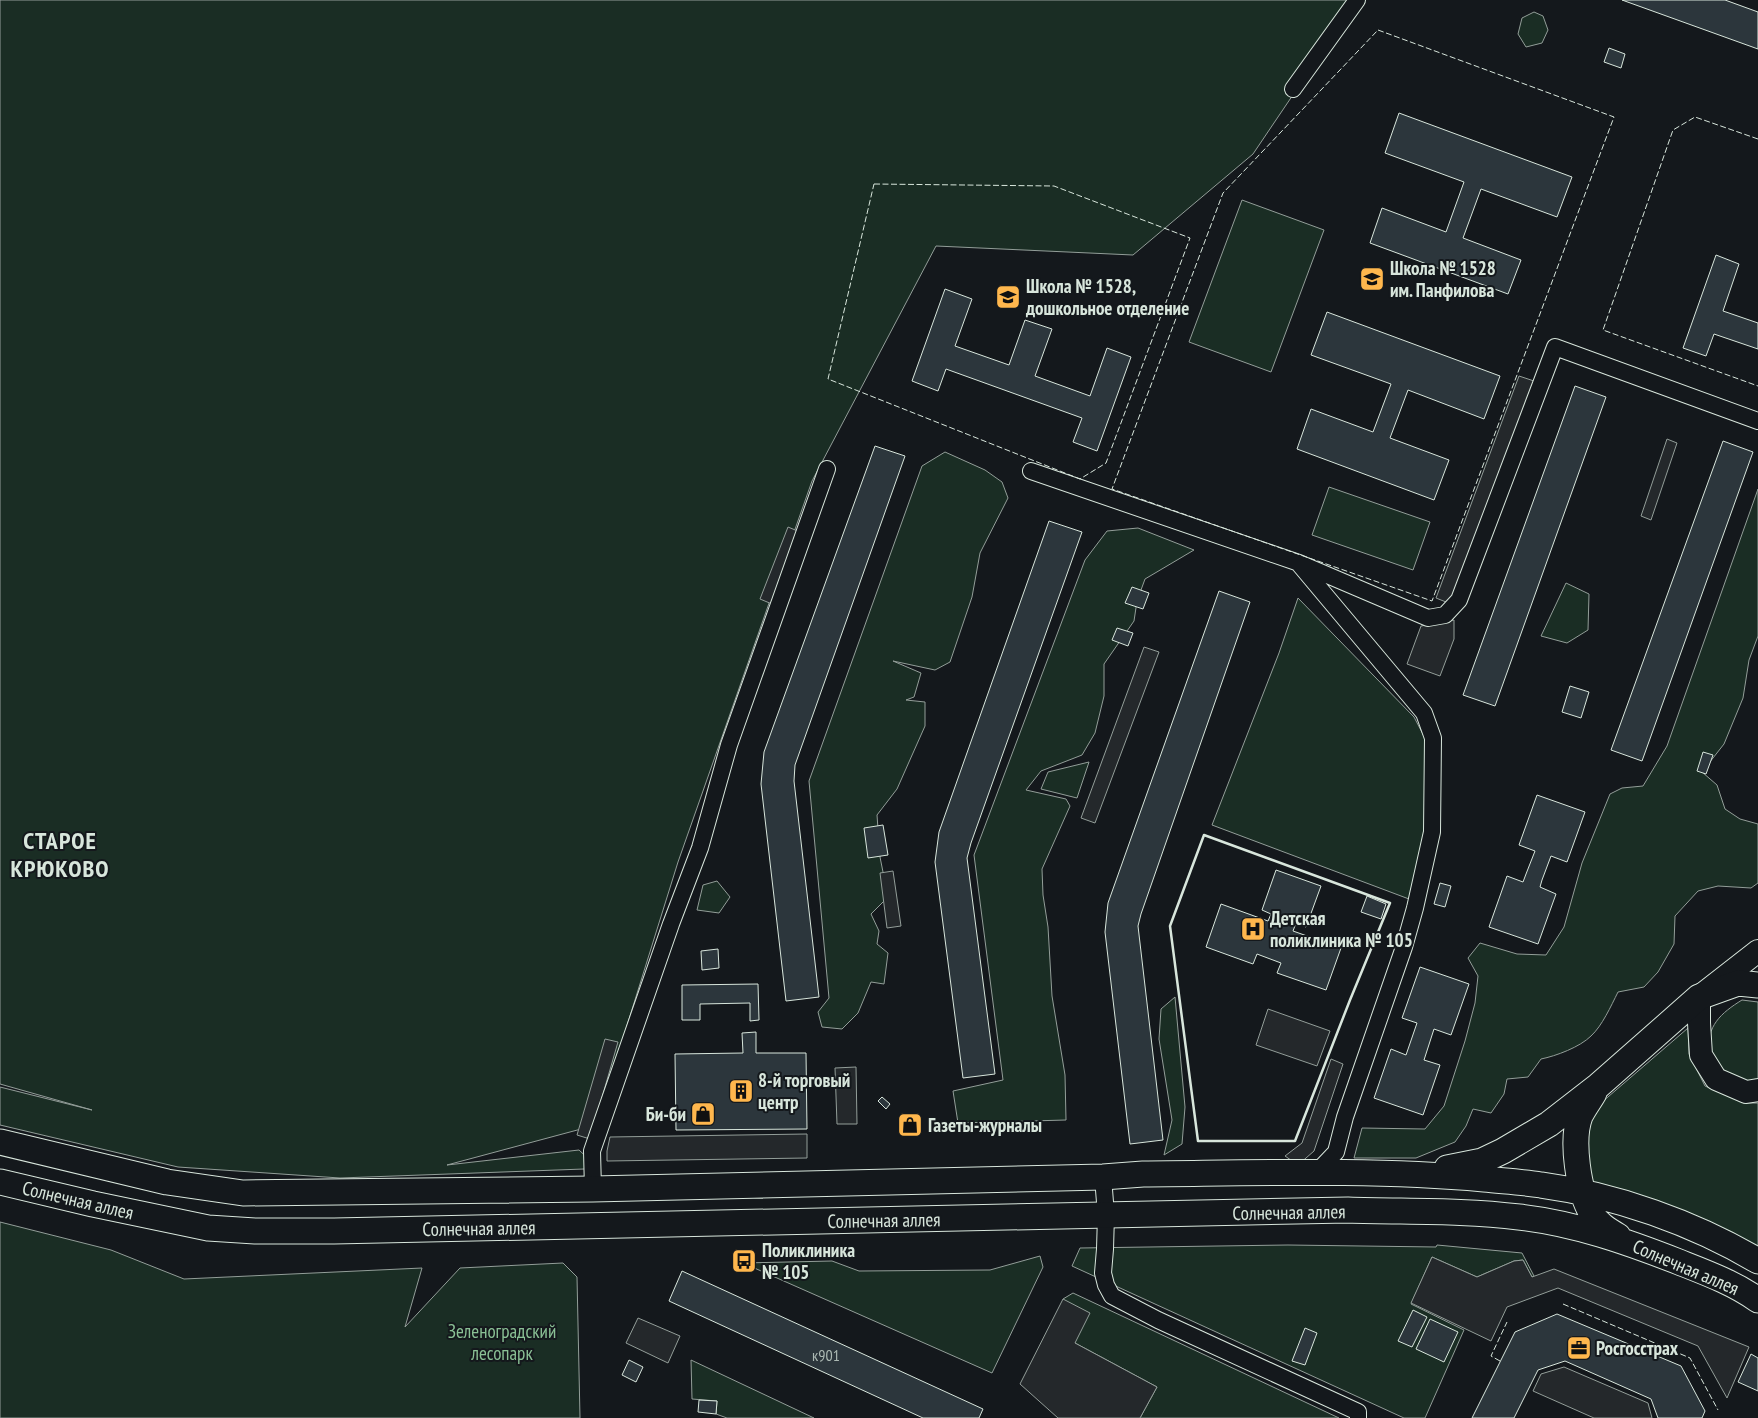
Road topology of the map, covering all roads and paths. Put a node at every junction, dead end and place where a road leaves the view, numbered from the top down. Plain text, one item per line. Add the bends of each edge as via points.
1 (1357, 0) edge
2 (1293, 89) dead end
3 (1758, 421) edge
4 (827, 469) dead end
5 (1031, 471) dead end
6 (1299, 563) junction
7 (1758, 952) edge
8 (1758, 985) edge
9 (1699, 997) junction
10 (1598, 1086) junction
11 (1758, 1090) edge
12 (0, 1142) edge
13 (1316, 1172) junction
14 (1398, 1173) junction
15 (1103, 1176) junction
16 (0, 1182) edge
17 (593, 1188) junction
18 (1584, 1194) junction
19 (1106, 1215) junction
20 (1630, 1242) junction
21 (1758, 1260) edge
22 (1758, 1280) edge
23 (1726, 1281) junction
24 (1758, 1300) edge
25 (1358, 1418) edge

1 - 2 street
3 - 6 street via 1555,347 1459,600 1445,615 1428,618
4 - 17 street via 729,744 700,848 592,1151
5 - 6 street
6 - 13 street via 1424,713 1434,738 1432,832 1415,908 1336,1152
7 - 9 main road
8 - 9 main road via 1738,984
9 - 10 main road, Солнечная аллея
9 - 11 main road via 1701,1055 1716,1079 1746,1092
10 - 14 main road, Солнечная аллея via 1549,1124 1482,1161 1458,1167
10 - 18 main road via 1580,1116 1577,1137 1578,1172
12 - 17 main road, Солнечная аллея via 167,1182 243,1193
13 - 14 main road, Солнечная аллея
13 - 15 main road, Солнечная аллея
14 - 18 main road, Солнечная аллея via 1541,1185
15 - 17 main road, Солнечная аллея
15 - 19 street
16 - 19 main road, Солнечная аллея via 208,1228 254,1230
18 - 20 main road via 1599,1223
18 - 21 main road, Солнечная аллея via 1696,1229
19 - 20 main road, Солнечная аллея via 1348,1210 1494,1215 1545,1222
19 - 25 street via 1103,1273 1112,1296 1358,1412
20 - 23 main road, Солнечная аллея
22 - 23 main road
23 - 24 main road, Солнечная аллея

